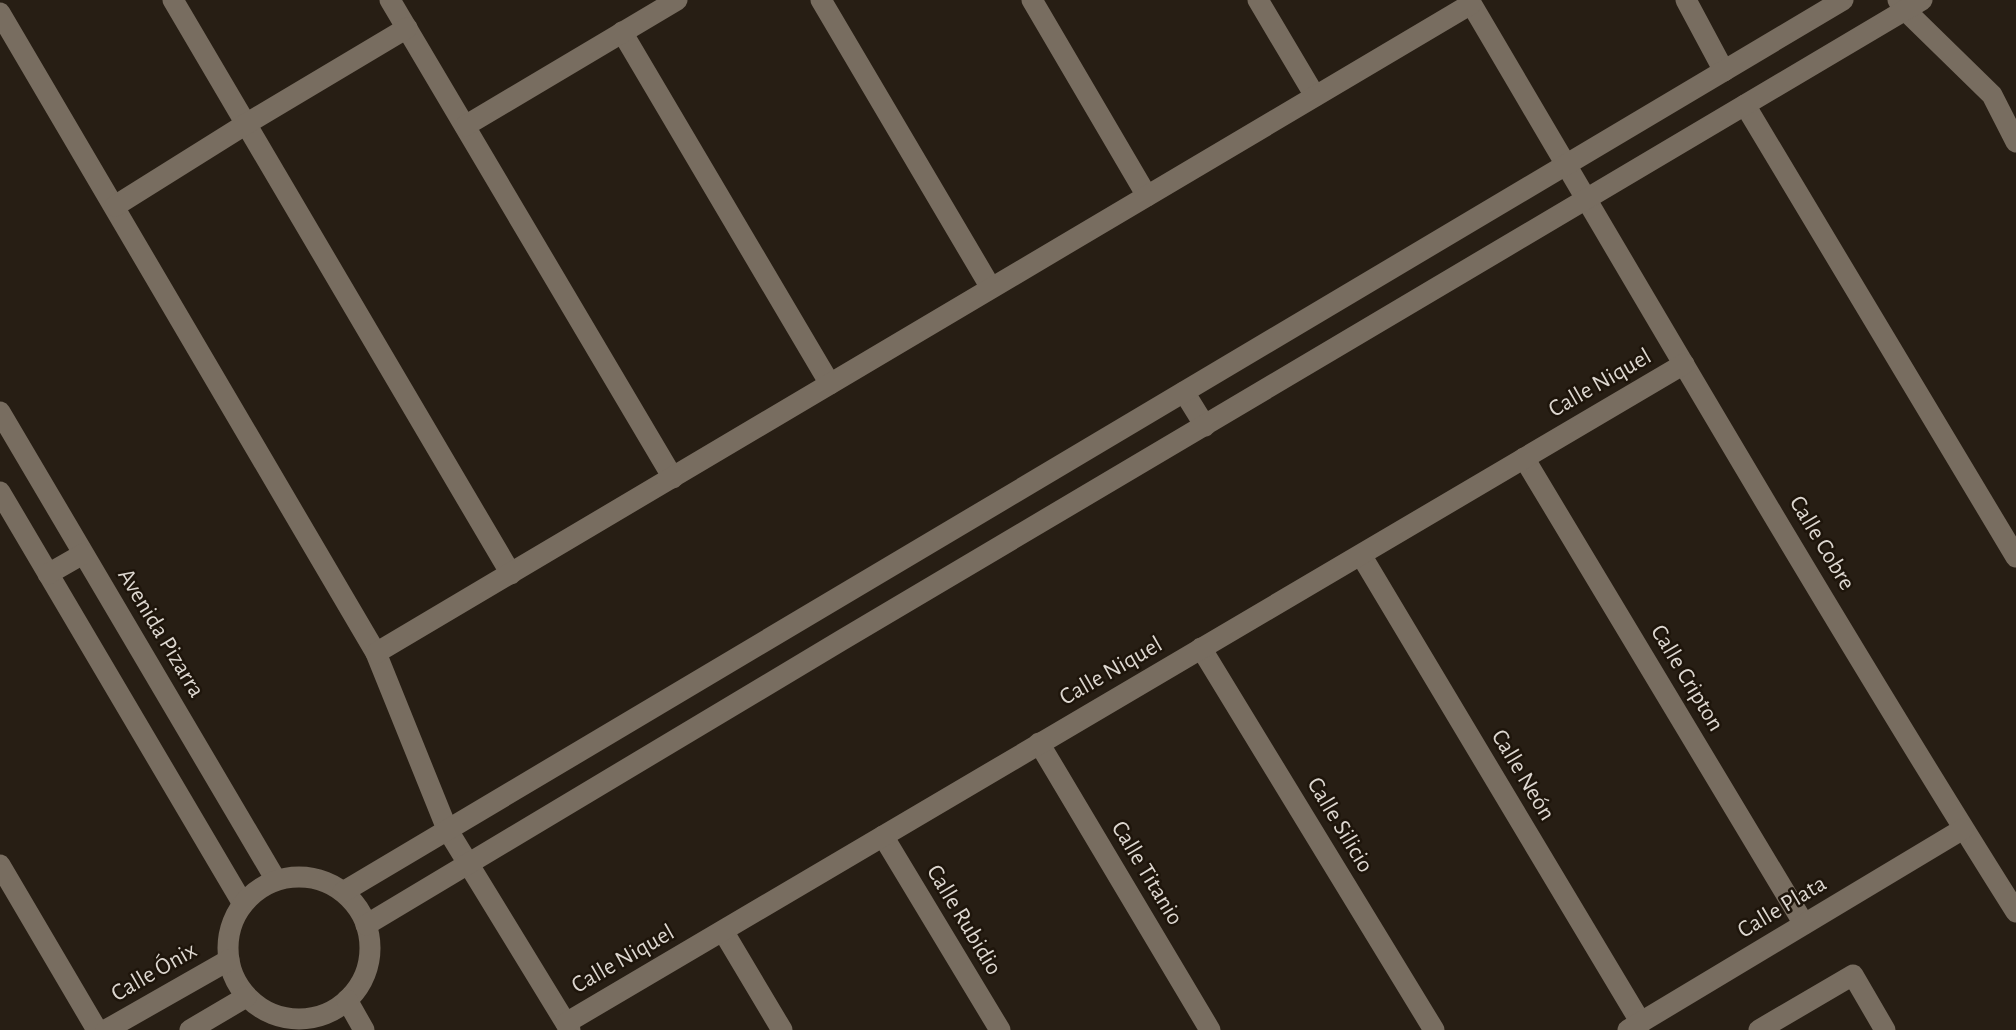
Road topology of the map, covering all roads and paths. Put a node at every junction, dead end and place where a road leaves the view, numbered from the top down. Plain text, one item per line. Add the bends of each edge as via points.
1 (173, 0) edge
2 (390, 0) edge
3 (677, 0) edge
4 (821, 0) edge
5 (1032, 0) edge
6 (1258, 0) edge
7 (1686, 0) edge
8 (1843, 0) edge
9 (1470, 2) edge
10 (1908, 4) edge
11 (0, 13) edge
12 (407, 28) junction
13 (622, 32) junction
14 (1724, 71) junction
15 (1992, 95) junction
16 (1315, 96) junction
17 (1745, 106) junction
18 (2016, 114) edge
19 (246, 124) junction
20 (465, 126) junction
21 (2016, 142) edge
22 (1566, 164) junction
23 (1147, 196) junction
24 (1587, 200) junction
25 (114, 206) junction
26 (991, 288) junction
27 (1684, 365) junction
28 (830, 384) junction
29 (1184, 391) junction
30 (0, 412) edge
31 (1205, 426) junction
32 (1524, 458) junction
33 (673, 478) junction
34 (0, 492) edge
35 (83, 554) junction
36 (1361, 555) junction
37 (2016, 557) edge
38 (48, 574) junction
39 (511, 574) junction
40 (823, 606) junction
41 (842, 640) junction
42 (1201, 649) junction
43 (376, 653) junction
44 (1039, 743) junction
45 (447, 829) junction
46 (1963, 829) junction
47 (883, 836) junction
48 (468, 864) junction
49 (2, 874) edge
50 (276, 880) junction
51 (343, 892) junction
52 (243, 904) junction
53 (2016, 912) edge
54 (1804, 924) junction
55 (366, 925) junction
56 (723, 931) junction
57 (229, 960) junction
58 (246, 996) junction
59 (347, 1000) junction
60 (314, 1024) edge
61 (1635, 1026) edge
62 (568, 1027) edge
63 (1426, 1027) edge
64 (97, 1030) edge
65 (106, 1030) edge
66 (190, 1030) edge
67 (364, 1030) edge
68 (782, 1030) edge
69 (1000, 1030) edge
70 (1210, 1030) edge
71 (1759, 1030) edge
72 (1885, 1030) edge

1 - 19 street
2 - 12 street
3 - 13 street
4 - 26 street
5 - 23 street
6 - 16 street
7 - 14 street
8 - 14 street
9 - 16 street
9 - 22 street, Calle Cobre
10 - 15 street
10 - 17 street
11 - 25 street
12 - 19 street
12 - 20 street
13 - 20 street
13 - 28 street
14 - 22 street
15 - 18 street
15 - 21 street
16 - 23 street
17 - 24 street
17 - 37 street
19 - 25 street
19 - 39 street
20 - 33 street
22 - 24 street, Calle Cobre
22 - 29 street
23 - 26 street
24 - 27 street, Calle Cobre
24 - 31 street
25 - 43 street
26 - 28 street
27 - 32 street, Calle Niquel
27 - 46 street, Calle Cobre
28 - 33 street
29 - 31 street
29 - 40 street
30 - 35 street, Avenida Pizarra
31 - 41 street
32 - 36 street, Calle Niquel
32 - 54 street, Calle Cripton
33 - 39 street
34 - 38 street
35 - 38 street
35 - 50 street, Avenida Pizarra
36 - 42 street, Calle Niquel
36 - 61 street, Calle Neón
38 - 52 street
39 - 43 street
40 - 41 street
40 - 45 street
41 - 48 street
42 - 44 street, Calle Niquel
42 - 63 street, Calle Silicio
43 - 45 street
44 - 47 street, Calle Niquel
44 - 70 street, Calle Titanio
45 - 48 street
45 - 51 street
46 - 53 street, Calle Cobre
46 - 54 street, Calle Plata
47 - 56 street, Calle Niquel
47 - 69 street, Calle Rubidio
48 - 55 street
48 - 62 street
49 - 64 street
50 - 51 street via 316,879
50 - 52 street
51 - 55 street
52 - 57 street via 229,932
54 - 61 street, Calle Plata
55 - 59 street via 368,967
56 - 62 street, Calle Niquel
56 - 68 street
57 - 58 street
57 - 65 street, Calle Ónix
58 - 60 street via 281,1018
58 - 66 street
59 - 60 street
59 - 67 street
71 - 72 street via 1853,975

